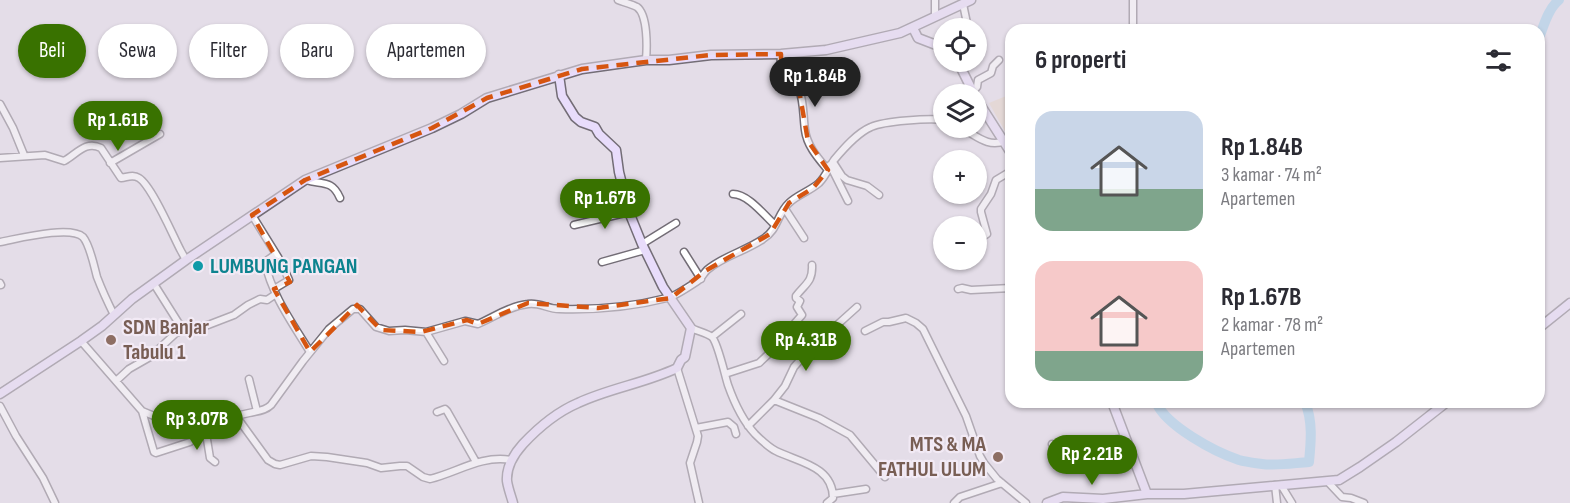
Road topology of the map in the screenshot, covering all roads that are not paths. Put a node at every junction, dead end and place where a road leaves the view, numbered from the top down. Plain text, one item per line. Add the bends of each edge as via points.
1 (618, 0) edge
2 (935, 0) edge
3 (1133, 0) edge
4 (967, 2) edge
5 (935, 17) junction
6 (968, 18) edge
7 (1133, 24) edge
8 (913, 28) junction
9 (933, 44) edge
10 (781, 54) junction
11 (646, 60) junction
12 (999, 60) dead end
13 (559, 75) junction
14 (977, 84) edge
15 (0, 104) edge
16 (987, 114) edge
17 (933, 120) edge
18 (160, 134) dead end
19 (978, 138) edge
20 (1005, 141) joint
21 (24, 155) junction
22 (0, 158) edge
23 (110, 163) junction
24 (830, 166) junction
25 (1005, 175) edge
26 (305, 180) junction
27 (733, 194) dead end
28 (879, 195) dead end
29 (340, 198) dead end
30 (848, 201) dead end
31 (785, 209) junction
32 (629, 212) junction
33 (252, 215) junction
34 (982, 216) edge
35 (676, 224) dead end
36 (574, 225) dead end
37 (775, 225) junction
38 (804, 238) dead end
39 (0, 242) edge
40 (643, 247) junction
41 (684, 252) dead end
42 (276, 254) junction
43 (186, 260) junction
44 (602, 262) dead end
45 (812, 265) dead end
46 (700, 279) junction
47 (154, 284) junction
48 (1005, 288) edge
49 (958, 290) dead end
50 (275, 291) junction
51 (671, 298) junction
52 (1570, 303) edge
53 (857, 307) dead end
54 (741, 314) dead end
55 (114, 315) junction
56 (1545, 323) edge
57 (691, 328) junction
58 (183, 330) junction
59 (865, 331) dead end
60 (426, 332) junction
61 (712, 337) junction
62 (81, 341) junction
63 (310, 352) junction
64 (444, 361) dead end
65 (677, 368) junction
66 (724, 374) junction
67 (249, 379) dead end
68 (116, 381) junction
69 (0, 394) edge
70 (774, 400) junction
71 (0, 406) edge
72 (1115, 408) edge
73 (1439, 408) edge
74 (142, 411) junction
75 (257, 411) junction
76 (437, 412) dead end
77 (236, 416) junction
78 (204, 420) junction
79 (748, 426) junction
80 (696, 428) junction
81 (736, 434) dead end
82 (1125, 438) junction
83 (190, 442) dead end
84 (1052, 444) dead end
85 (511, 460) junction
86 (215, 462) dead end
87 (476, 462) junction
88 (885, 477) dead end
89 (1327, 481) junction
90 (1002, 483) junction
91 (1278, 485) junction
92 (866, 489) dead end
93 (833, 494) junction
94 (1147, 494) junction
95 (1344, 500) edge
96 (55, 503) edge
97 (513, 503) edge
98 (699, 503) edge
99 (827, 503) edge
100 (954, 503) edge
101 (1026, 503) edge
102 (1047, 503) edge
103 (1277, 503) edge
104 (1292, 503) edge
105 (1364, 503) edge

1 - 11 street via 640,11 648,45
2 - 5 street
3 - 7 street
4 - 5 street
4 - 6 street
5 - 8 street
8 - 9 street via 918,38
8 - 10 street via 826,50
10 - 11 street
10 - 24 street via 782,71 799,90 808,141 814,153
11 - 13 street
12 - 14 street
13 - 26 street via 487,98 432,128
13 - 32 street via 562,96 575,117 595,127 616,150
15 - 21 street
16 - 20 street
17 - 24 street via 870,127
18 - 23 street
19 - 20 street via 994,144
21 - 22 street
21 - 23 street via 45,155 64,161 81,148 96,145
23 - 43 street via 121,178 142,180
24 - 28 street via 847,180 867,186
24 - 30 street
24 - 31 street via 820,182
25 - 34 street via 996,180 982,206
26 - 29 street via 327,183
26 - 33 street
27 - 37 street via 745,197
31 - 37 street
31 - 38 street
32 - 36 street
32 - 40 street
33 - 42 street
33 - 43 street
35 - 40 street
37 - 46 street via 766,238 706,270
39 - 55 street via 53,233 82,236
40 - 44 street
40 - 51 street
41 - 46 street
42 - 50 street via 265,262
42 - 50 street via 289,280
43 - 47 street
45 - 66 street via 809,282 796,296 802,315 793,334 759,363
46 - 51 street
47 - 55 street
47 - 58 street
48 - 49 street
50 - 58 street via 267,300 261,299 234,315
50 - 63 street
51 - 57 street
51 - 60 street via 598,308 556,309 528,303 478,324 465,321
52 - 56 street
53 - 70 street via 808,351
54 - 61 street
55 - 62 street
57 - 61 street
57 - 65 street via 685,357
58 - 68 street
59 - 90 street via 883,322 906,318 923,328 966,416 984,464
60 - 63 street via 381,330 356,308 334,324
60 - 64 street
61 - 66 street
62 - 68 street
62 - 69 street
63 - 75 street via 271,405
65 - 80 street
65 - 85 street via 578,402 545,424
66 - 79 street
67 - 75 street
68 - 74 street
70 - 79 street
70 - 88 street via 850,435
71 - 96 street
72 - 82 street
73 - 89 street via 1360,467 1339,480
74 - 78 street via 151,416
74 - 83 street via 155,453
75 - 77 street
76 - 87 street via 447,411
77 - 78 street
77 - 87 street via 268,460 279,465 319,456 381,468 407,466 430,478
78 - 86 street via 210,458
79 - 93 street via 773,449 815,467 825,476
80 - 81 street via 728,422
80 - 98 street via 698,439 690,463
82 - 84 street via 1067,447
82 - 94 street
85 - 87 street
85 - 97 street via 507,481
89 - 91 street
89 - 95 street
90 - 100 street via 960,497
90 - 101 street
91 - 94 street
91 - 103 street
91 - 104 street
92 - 93 street
93 - 99 street
94 - 102 street via 1103,499 1063,497
95 - 105 street via 1351,498

